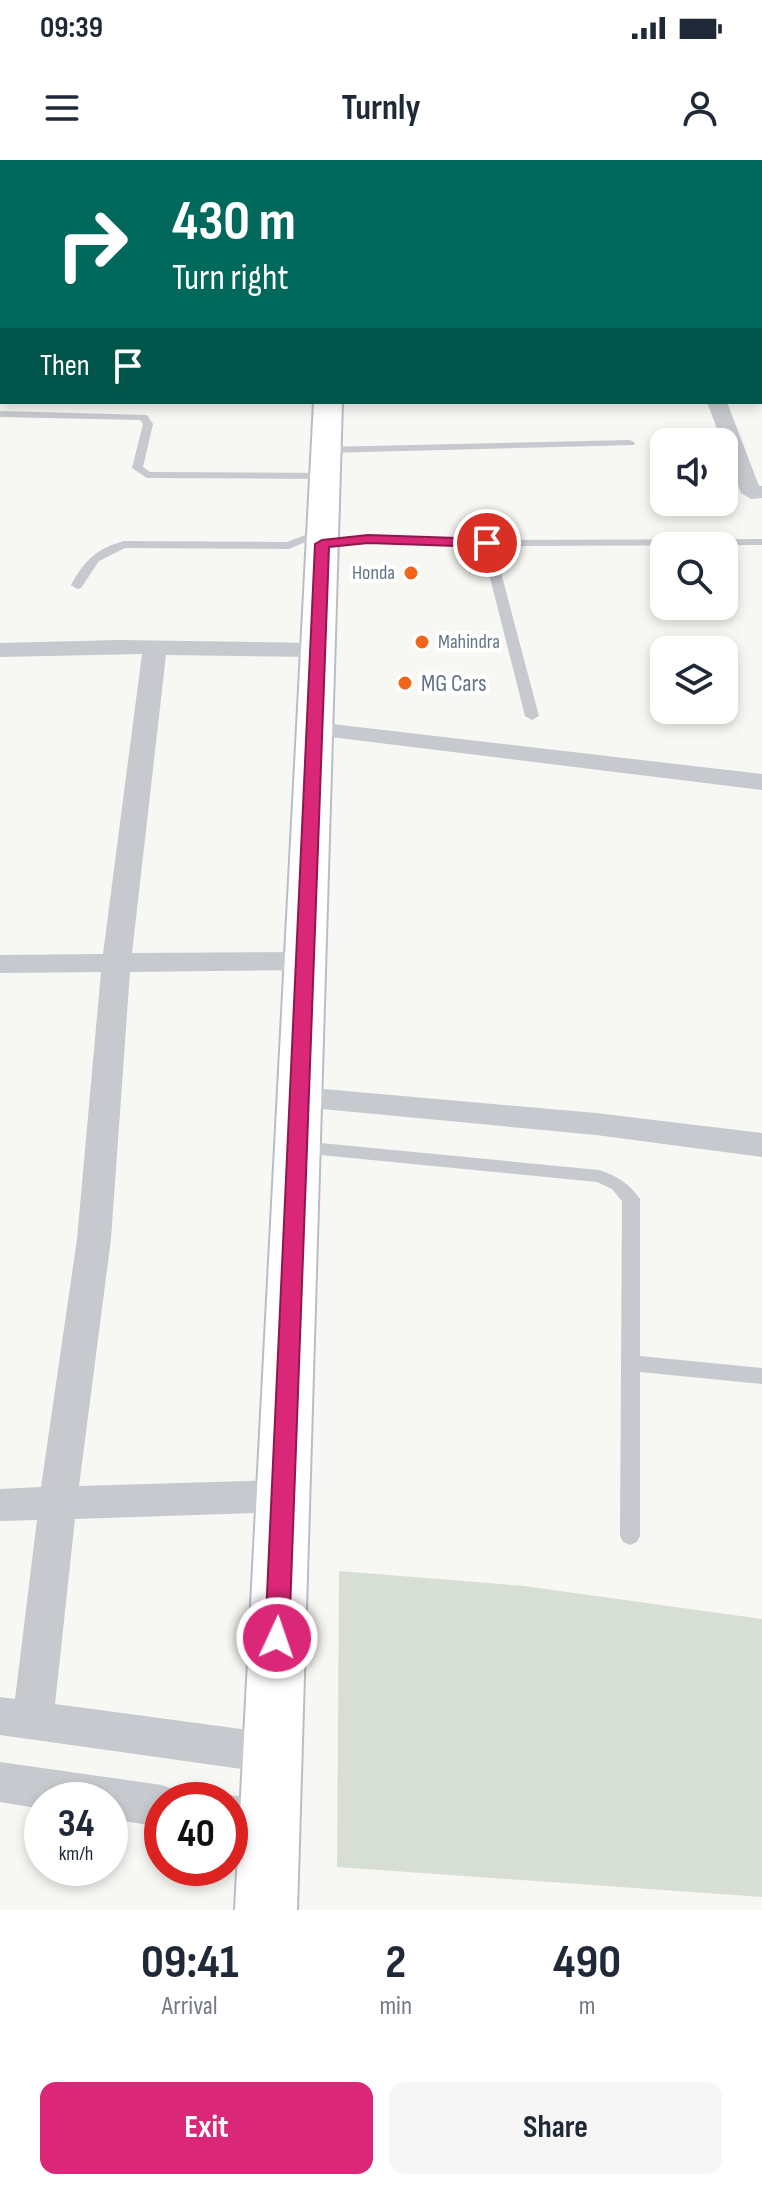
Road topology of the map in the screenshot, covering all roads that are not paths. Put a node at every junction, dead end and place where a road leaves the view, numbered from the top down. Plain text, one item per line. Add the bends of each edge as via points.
1 (328, 404) edge
2 (718, 404) edge
3 (0, 414) edge
4 (630, 443) dead end
5 (325, 463) junction
6 (762, 492) edge
7 (322, 538) junction
8 (762, 542) edge
9 (487, 543) junction
10 (77, 585) dead end
11 (155, 648) junction
12 (0, 650) edge
13 (318, 650) junction
14 (532, 716) dead end
15 (315, 729) junction
16 (762, 782) edge
17 (306, 961) junction
18 (116, 963) junction
19 (0, 964) edge
20 (301, 1098) junction
21 (762, 1145) edge
22 (299, 1147) junction
23 (630, 1363) junction
24 (762, 1376) edge
25 (284, 1496) junction
26 (58, 1503) junction
27 (0, 1505) edge
28 (630, 1536) dead end
29 (16, 1718) edge
30 (271, 1753) junction
31 (0, 1782) edge
32 (144, 1803) edge
33 (251, 1819) edge
34 (266, 1910) edge

1 - 5 street
2 - 6 street via 751,493
3 - 5 lane via 143,417 148,424 137,468 147,475
4 - 5 lane
5 - 7 street
7 - 9 lane
7 - 10 lane via 289,546 124,544 91,558
7 - 13 street
8 - 9 lane
9 - 14 lane
11 - 12 street
11 - 13 street
11 - 18 street
13 - 15 street
15 - 16 street
15 - 17 street
17 - 18 street
17 - 20 street
18 - 19 street
18 - 26 street via 94,1239
20 - 21 street via 596,1124
20 - 22 street
22 - 23 lane via 599,1176 618,1184 631,1199
22 - 25 street
23 - 24 lane
23 - 28 lane
25 - 26 street
25 - 30 street
26 - 27 street
26 - 29 street
29 - 30 street
30 - 33 street
31 - 32 street
33 - 34 street

